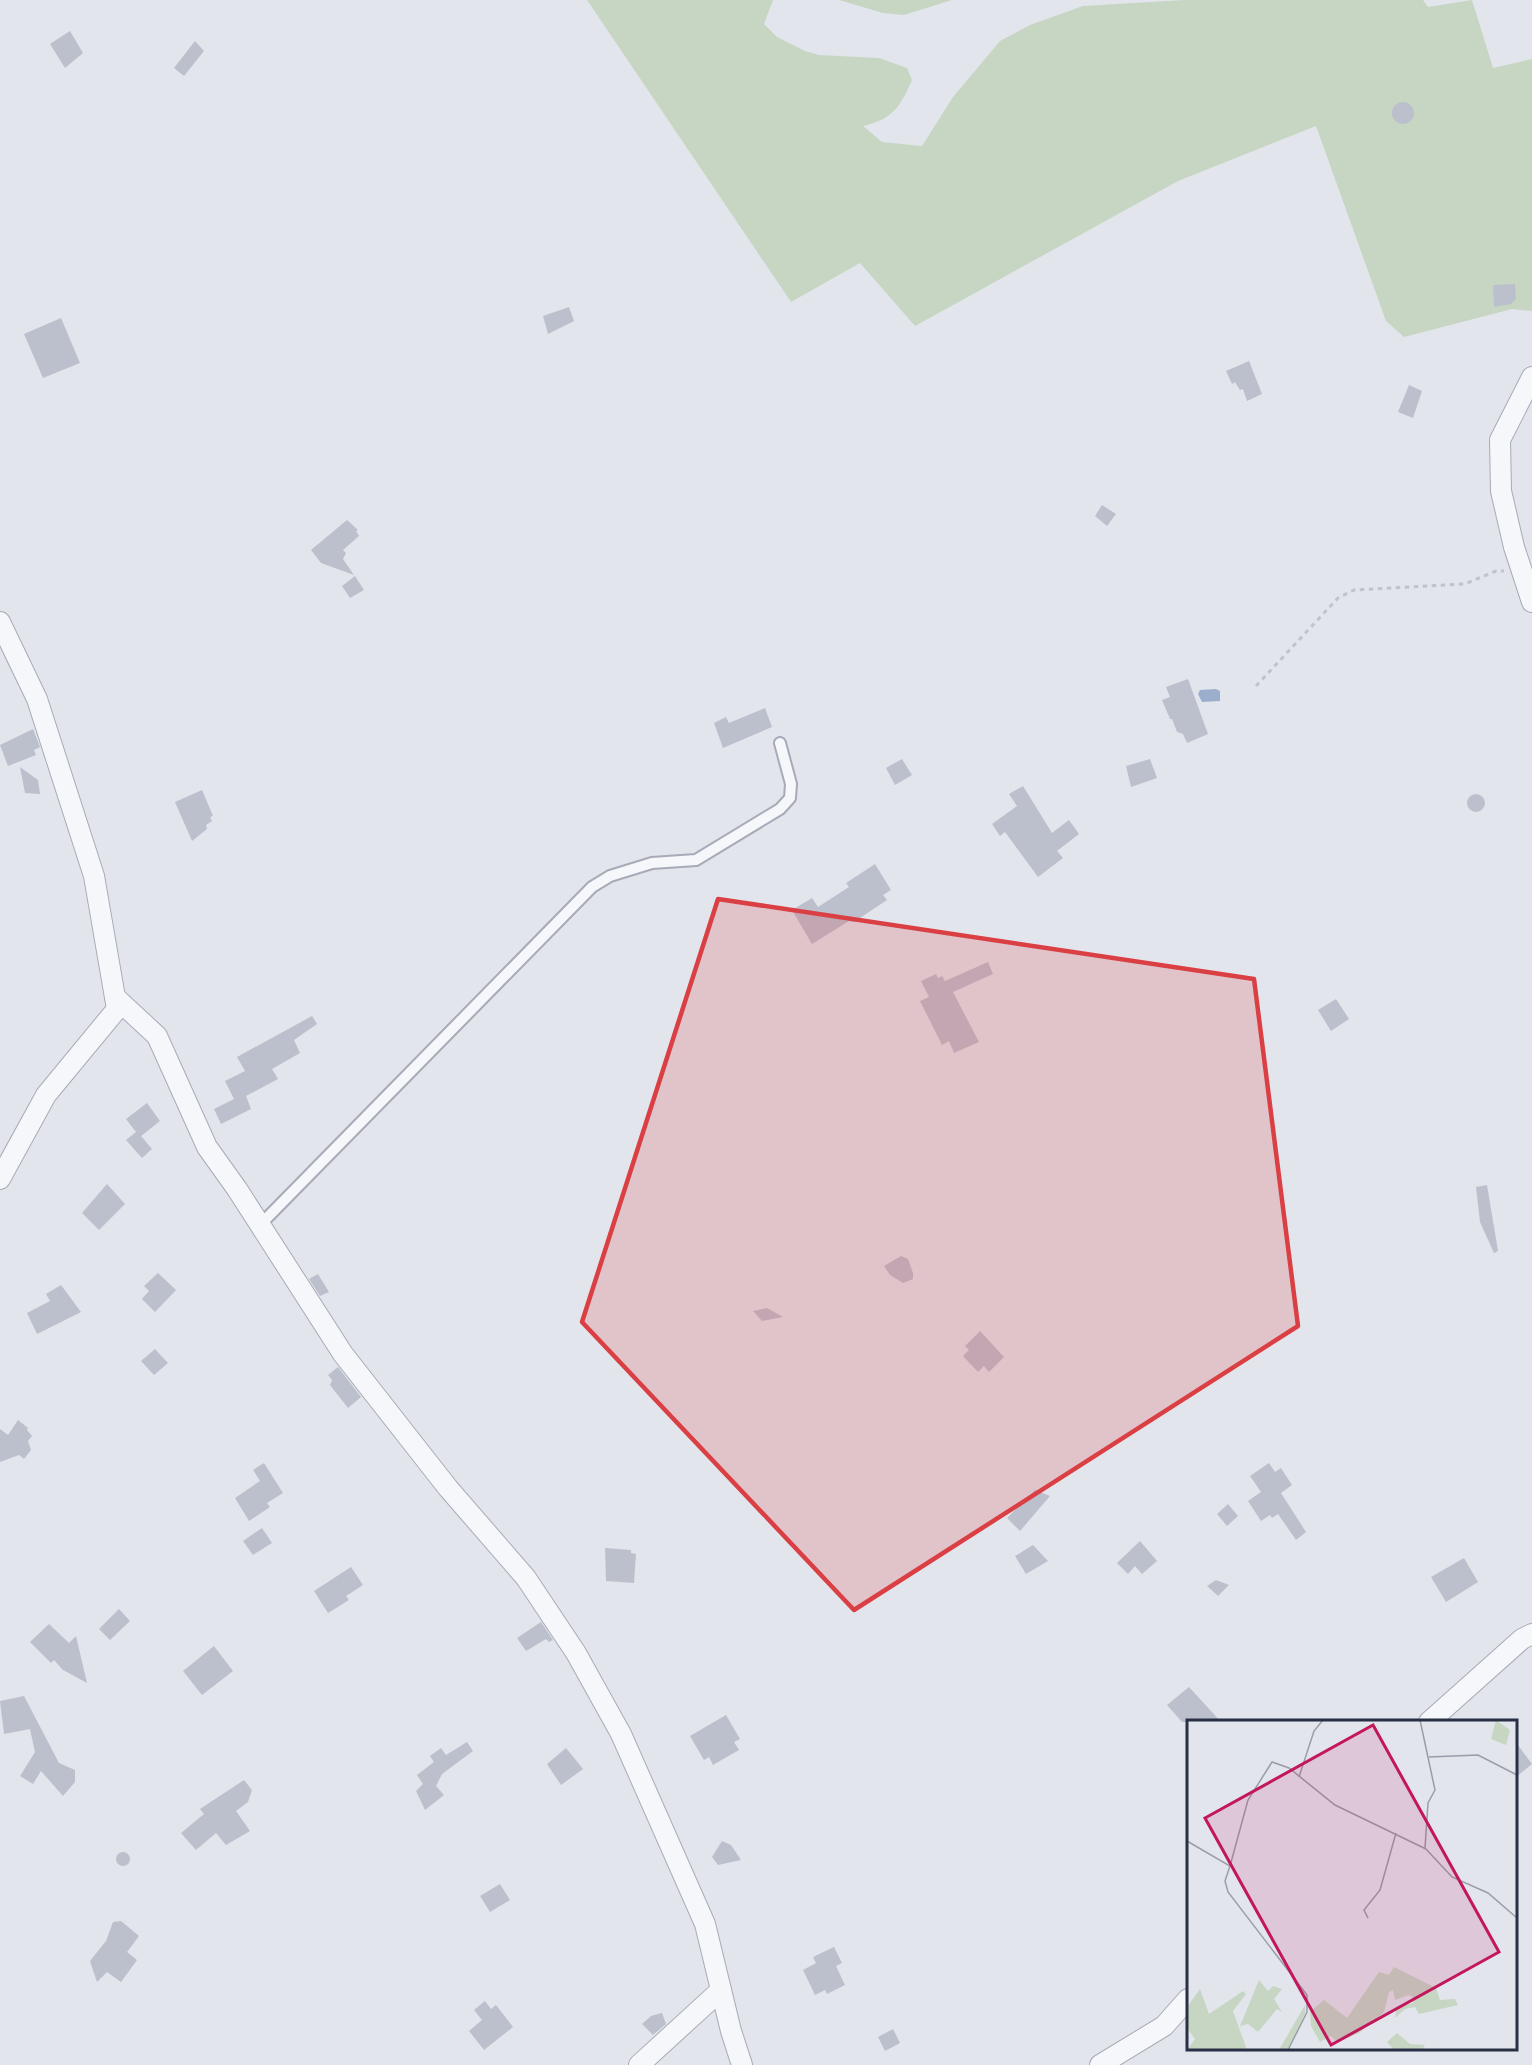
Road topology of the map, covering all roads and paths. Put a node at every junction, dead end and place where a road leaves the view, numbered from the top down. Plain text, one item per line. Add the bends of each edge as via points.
1 (1532, 377) edge
2 (1524, 580) junction
3 (1532, 602) edge
4 (0, 622) edge
5 (1256, 686) dead end
6 (780, 743) dead end
7 (115, 997) junction
8 (0, 1179) edge
9 (260, 1226) junction
10 (1532, 1634) edge
11 (1431, 1720) edge
12 (721, 1990) junction
13 (1187, 2000) edge
14 (639, 2065) edge
15 (742, 2065) edge
16 (1100, 2065) edge

1 - 2 street via 1500,440 1501,491
2 - 3 street
2 - 5 path via 1510,571 1496,571 1465,584 1354,590 1338,598
4 - 7 street via 38,699 94,876
6 - 9 lane via 791,784 790,798 780,809 696,860 652,863 610,876 592,887
7 - 8 street via 117,1009 46,1095
7 - 9 street via 157,1036 207,1147
9 - 12 street via 343,1354 448,1488 526,1578 576,1653 621,1734 661,1820 705,1924
10 - 11 street
12 - 14 street
12 - 15 street
13 - 16 street via 1164,2026

